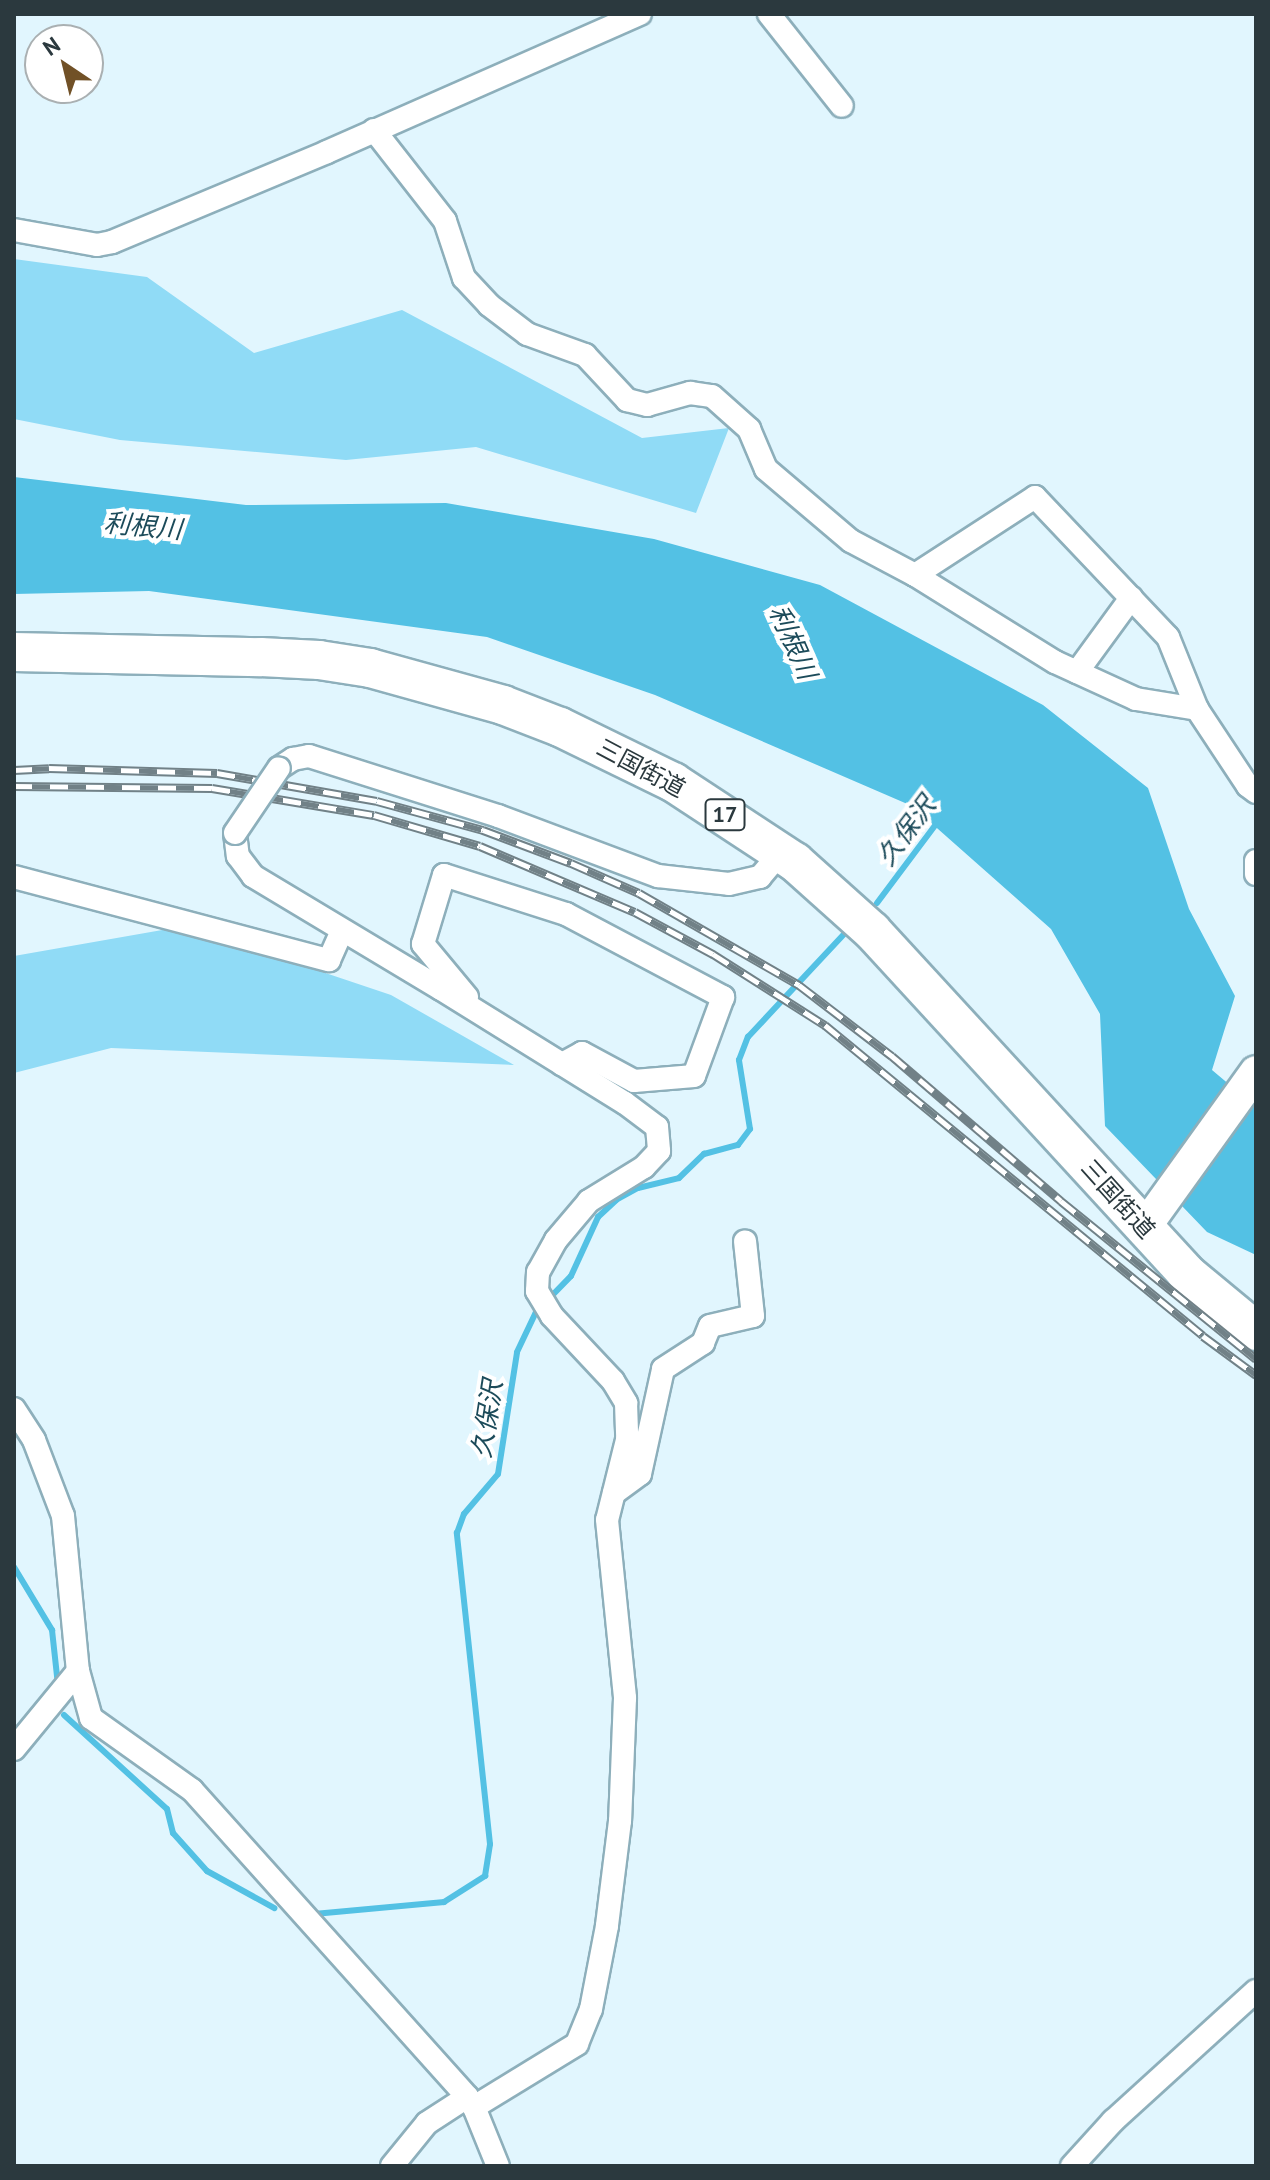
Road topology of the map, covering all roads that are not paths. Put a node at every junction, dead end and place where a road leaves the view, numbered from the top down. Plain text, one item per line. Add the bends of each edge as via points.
1 (640, 14) edge
2 (769, 14) edge
3 (842, 106) dead end
4 (374, 130) junction
5 (14, 230) edge
6 (915, 575) junction
7 (1131, 598) junction
8 (14, 652) edge
9 (1077, 672) junction
10 (1197, 709) junction
11 (1256, 792) edge
12 (781, 852) junction
13 (1256, 861) edge
14 (1256, 874) edge
15 (14, 877) edge
16 (342, 931) junction
17 (481, 1014) junction
18 (562, 1064) junction
19 (1251, 1077) edge
20 (1152, 1217) junction
21 (745, 1241) dead end
22 (1256, 1331) edge
23 (14, 1409) edge
24 (614, 1493) junction
25 (78, 1671) junction
26 (14, 1749) edge
27 (1256, 1991) edge
28 (470, 2102) junction
29 (392, 2166) edge
30 (498, 2166) edge
31 (1072, 2166) edge

1 - 4 street
2 - 3 street
4 - 5 street via 112,242 97,245
4 - 6 street via 445,221 464,278 489,305 527,334 585,355 627,400 647,405 690,393 712,396 749,429 766,469 851,541
6 - 7 street via 1035,497
6 - 9 street
7 - 9 street
7 - 10 street via 1168,637
8 - 12 highway, 三国街道 / 17 via 319,660 438,685 560,727 632,760
9 - 10 street via 1136,699
10 - 11 street
12 - 16 street, bridge via 760,877 729,884 658,876 498,816 309,756 293,759 279,768 235,833 238,856 253,876
12 - 20 highway, 三国街道 / 17 via 872,931
13 - 14 street
15 - 16 street via 329,960
16 - 17 street
17 - 18 street
17 - 18 street via 423,944 444,875 566,914 723,997 694,1076 634,1081 582,1053
18 - 24 street via 657,1127 659,1151 644,1167 589,1201 556,1240 538,1272 537,1291 552,1316 613,1381 626,1403 627,1440
19 - 20 main road
20 - 22 highway, 三国街道 / 17 via 1186,1273
21 - 24 street via 753,1316 710,1326 703,1343 663,1369 640,1474
23 - 25 street via 34,1440 63,1516
24 - 28 street via 607,1520 625,1698 620,1821 591,2009 577,2044
25 - 26 street
25 - 28 street via 91,1718 192,1790
27 - 31 street via 1113,2121
28 - 29 street via 427,2123
28 - 30 street

